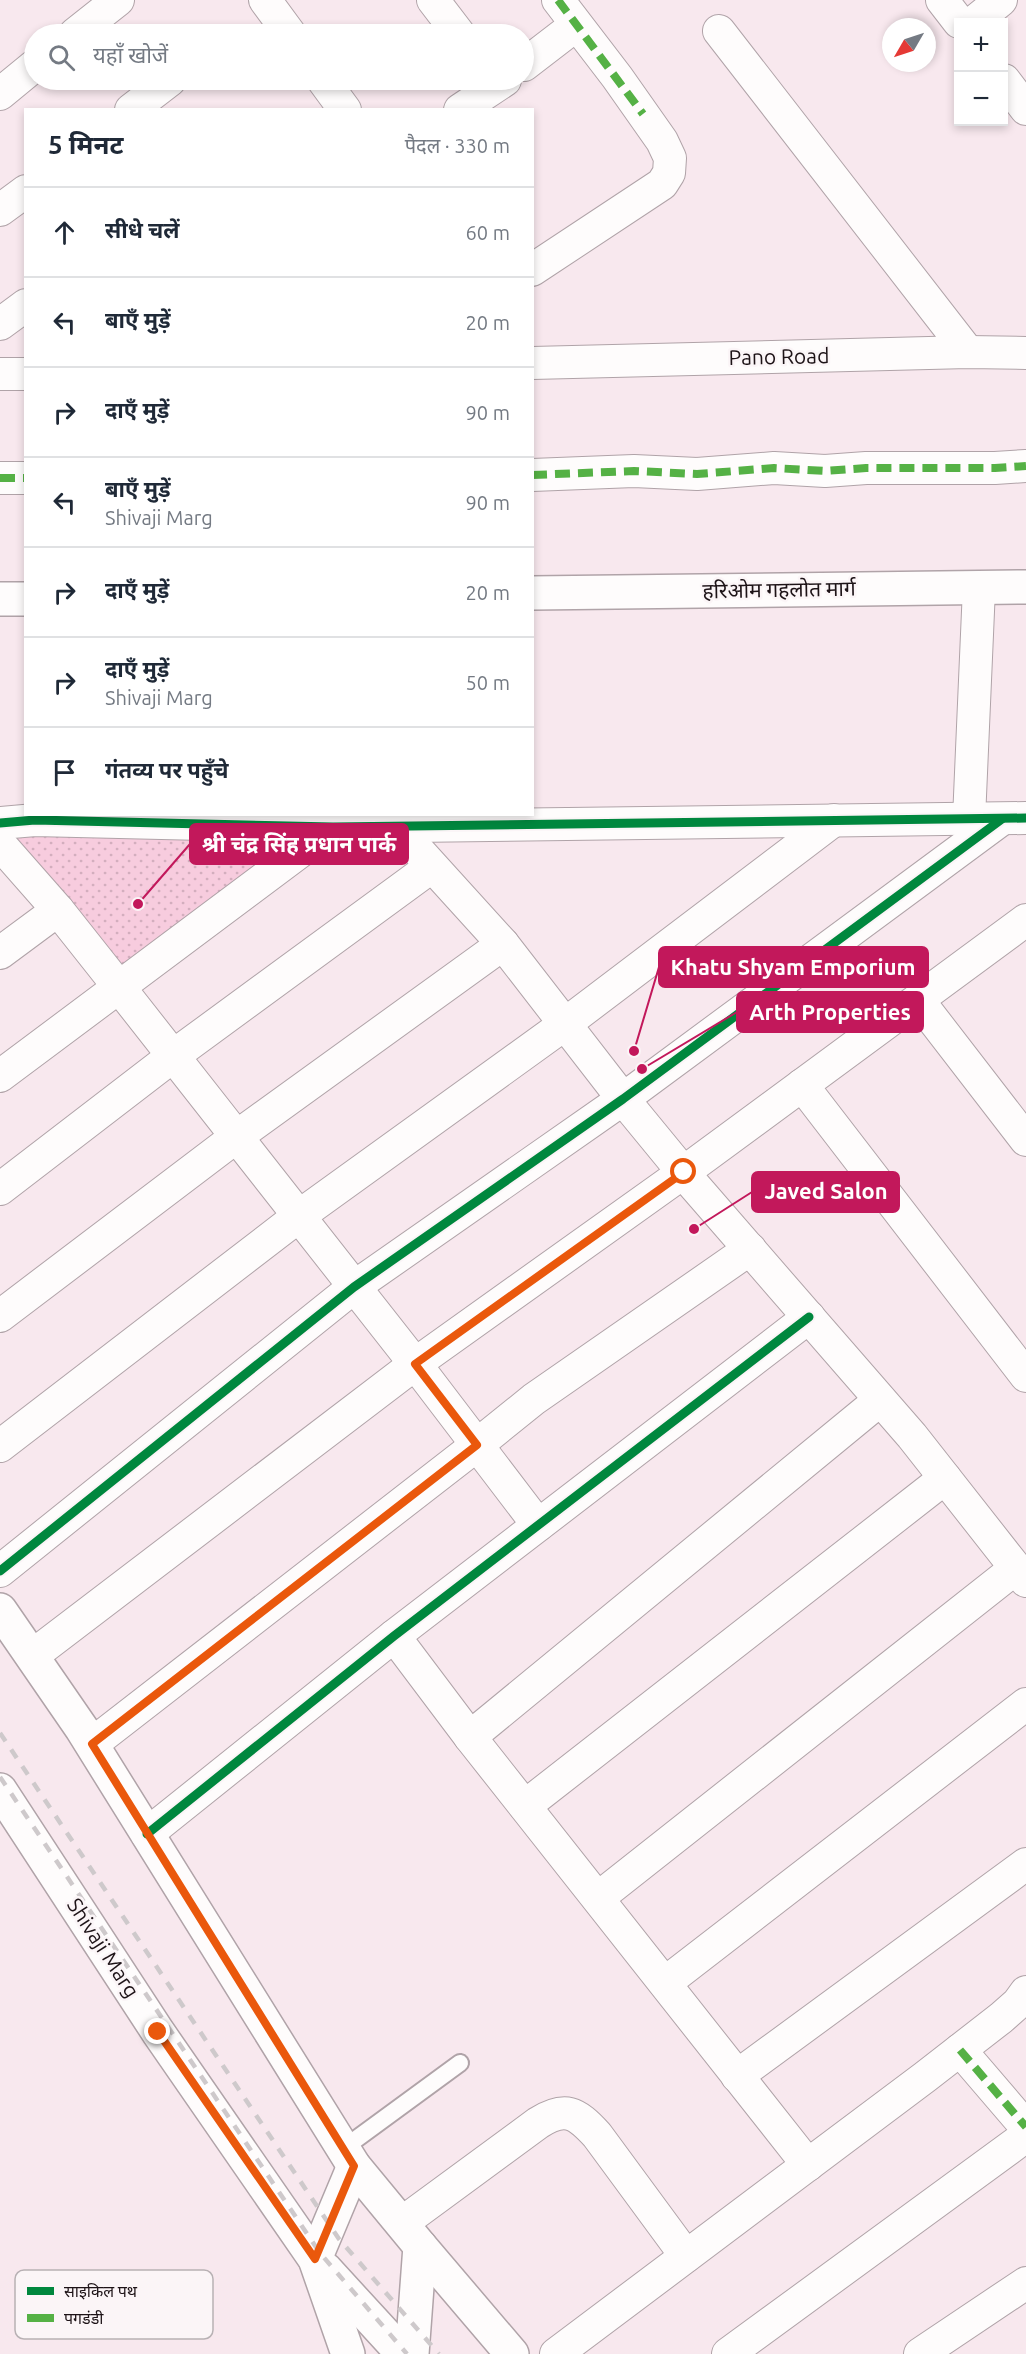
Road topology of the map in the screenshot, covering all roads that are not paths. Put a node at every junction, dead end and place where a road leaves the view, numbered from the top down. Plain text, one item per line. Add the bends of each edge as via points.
1 (118, 0) edge
2 (265, 0) edge
3 (434, 0) edge
4 (558, 0) edge
5 (942, 0) edge
6 (1001, 0) edge
7 (956, 18) edge
8 (979, 18) edge
9 (88, 24) edge
10 (283, 24) edge
11 (452, 24) edge
12 (576, 25) junction
13 (719, 31) dead end
14 (534, 57) edge
15 (24, 74) edge
16 (1008, 85) edge
17 (157, 90) edge
18 (330, 90) edge
19 (487, 90) edge
20 (0, 94) edge
21 (134, 108) edge
22 (344, 108) edge
23 (463, 108) edge
24 (1026, 109) edge
25 (24, 192) edge
26 (0, 210) edge
27 (534, 269) edge
28 (24, 306) edge
29 (0, 324) edge
30 (968, 352) junction
31 (1026, 353) edge
32 (534, 363) edge
33 (0, 374) edge
34 (24, 374) edge
35 (1026, 466) edge
36 (534, 475) edge
37 (0, 478) edge
38 (24, 478) edge
39 (1026, 587) edge
40 (979, 588) junction
41 (534, 593) edge
42 (0, 599) edge
43 (24, 599) edge
44 (969, 819) junction
45 (1014, 819) edge
46 (395, 820) edge
47 (834, 820) junction
48 (0, 823) edge
49 (333, 827) junction
50 (0, 844) edge
51 (432, 867) junction
52 (58, 910) junction
53 (1023, 928) edge
54 (503, 944) junction
55 (0, 953) edge
56 (119, 987) junction
57 (918, 1000) junction
58 (565, 1024) junction
59 (173, 1056) junction
60 (0, 1076) edge
61 (802, 1085) junction
62 (623, 1099) junction
63 (236, 1137) junction
64 (1026, 1140) edge
65 (684, 1172) junction
66 (0, 1189) edge
67 (299, 1216) junction
68 (750, 1249) junction
69 (354, 1287) junction
70 (0, 1316) edge
71 (809, 1317) junction
72 (415, 1364) junction
73 (1026, 1376) edge
74 (880, 1400) junction
75 (477, 1445) junction
76 (0, 1446) edge
77 (945, 1478) junction
78 (538, 1525) junction
79 (0, 1571) edge
80 (1021, 1575) edge
81 (0, 1610) edge
82 (394, 1636) junction
83 (32, 1656) junction
84 (1026, 1704) edge
85 (470, 1737) junction
86 (92, 1744) junction
87 (0, 1790) edge
88 (525, 1806) junction
89 (147, 1834) junction
90 (1026, 1864) edge
91 (598, 1898) junction
92 (664, 1983) junction
93 (1026, 1992) edge
94 (960, 2050) junction
95 (460, 2063) dead end
96 (737, 2076) junction
97 (1026, 2127) edge
98 (1026, 2136) edge
99 (349, 2157) junction
100 (808, 2165) junction
101 (411, 2235) junction
102 (686, 2256) junction
103 (315, 2259) junction
104 (1026, 2283) edge
105 (348, 2354) edge
106 (403, 2354) edge
107 (412, 2354) edge
108 (512, 2354) edge
109 (556, 2354) edge
110 (728, 2354) edge
111 (920, 2354) edge

1 - 9 street
2 - 10 street
3 - 11 street
4 - 12 street
5 - 7 street
6 - 8 street
12 - 14 street
12 - 27 street via 662,141 670,158 669,173 662,184
13 - 30 street
15 - 20 street
16 - 24 street
17 - 21 street
18 - 22 street
19 - 23 street
25 - 26 street
28 - 29 street
30 - 31 street, Pano Road
30 - 32 street, Pano Road
33 - 34 street
35 - 36 street
37 - 38 street
39 - 40 main road, हरिओम गहलोत मार्ग
40 - 41 main road, हरिओम गहलोत मार्ग
40 - 44 street
42 - 43 main road
44 - 45 street
44 - 47 street
45 - 62 street
46 - 47 street
46 - 49 street
46 - 51 street
47 - 58 street
48 - 49 street via 35,820
49 - 56 street
50 - 52 street
51 - 54 street
51 - 59 street
52 - 55 street
52 - 56 street
53 - 57 street
54 - 58 street
54 - 63 street
56 - 59 street
56 - 60 street
57 - 61 street
57 - 64 street
58 - 62 street
58 - 67 street
59 - 63 street
59 - 66 street
61 - 65 street
61 - 73 street
62 - 65 street
62 - 69 street
63 - 67 street
63 - 70 street
65 - 68 street
65 - 72 street
67 - 69 street
67 - 76 street
68 - 71 street
68 - 75 street via 534,1399
69 - 72 street
69 - 79 street
71 - 74 street
71 - 78 street
72 - 75 street
72 - 83 street
74 - 77 street
74 - 85 street
75 - 78 street
75 - 86 street
77 - 80 street
77 - 88 street
78 - 82 street
80 - 91 street
81 - 83 main road
82 - 85 street
82 - 89 street
83 - 86 main road
84 - 92 street
85 - 88 street
86 - 89 main road
87 - 103 main road, Shivaji Marg via 158,2032
88 - 91 street
89 - 99 main road
90 - 96 street
91 - 92 street
92 - 96 street
93 - 94 street
94 - 97 street
94 - 100 street
95 - 99 lane
96 - 100 street
98 - 110 street
99 - 101 main road
99 - 103 main road
100 - 102 street
101 - 102 street via 538,2123 552,2114 570,2113 597,2135
101 - 107 main road
101 - 108 main road
102 - 109 street
103 - 105 main road, Shivaji Marg
103 - 106 main road
104 - 111 street

